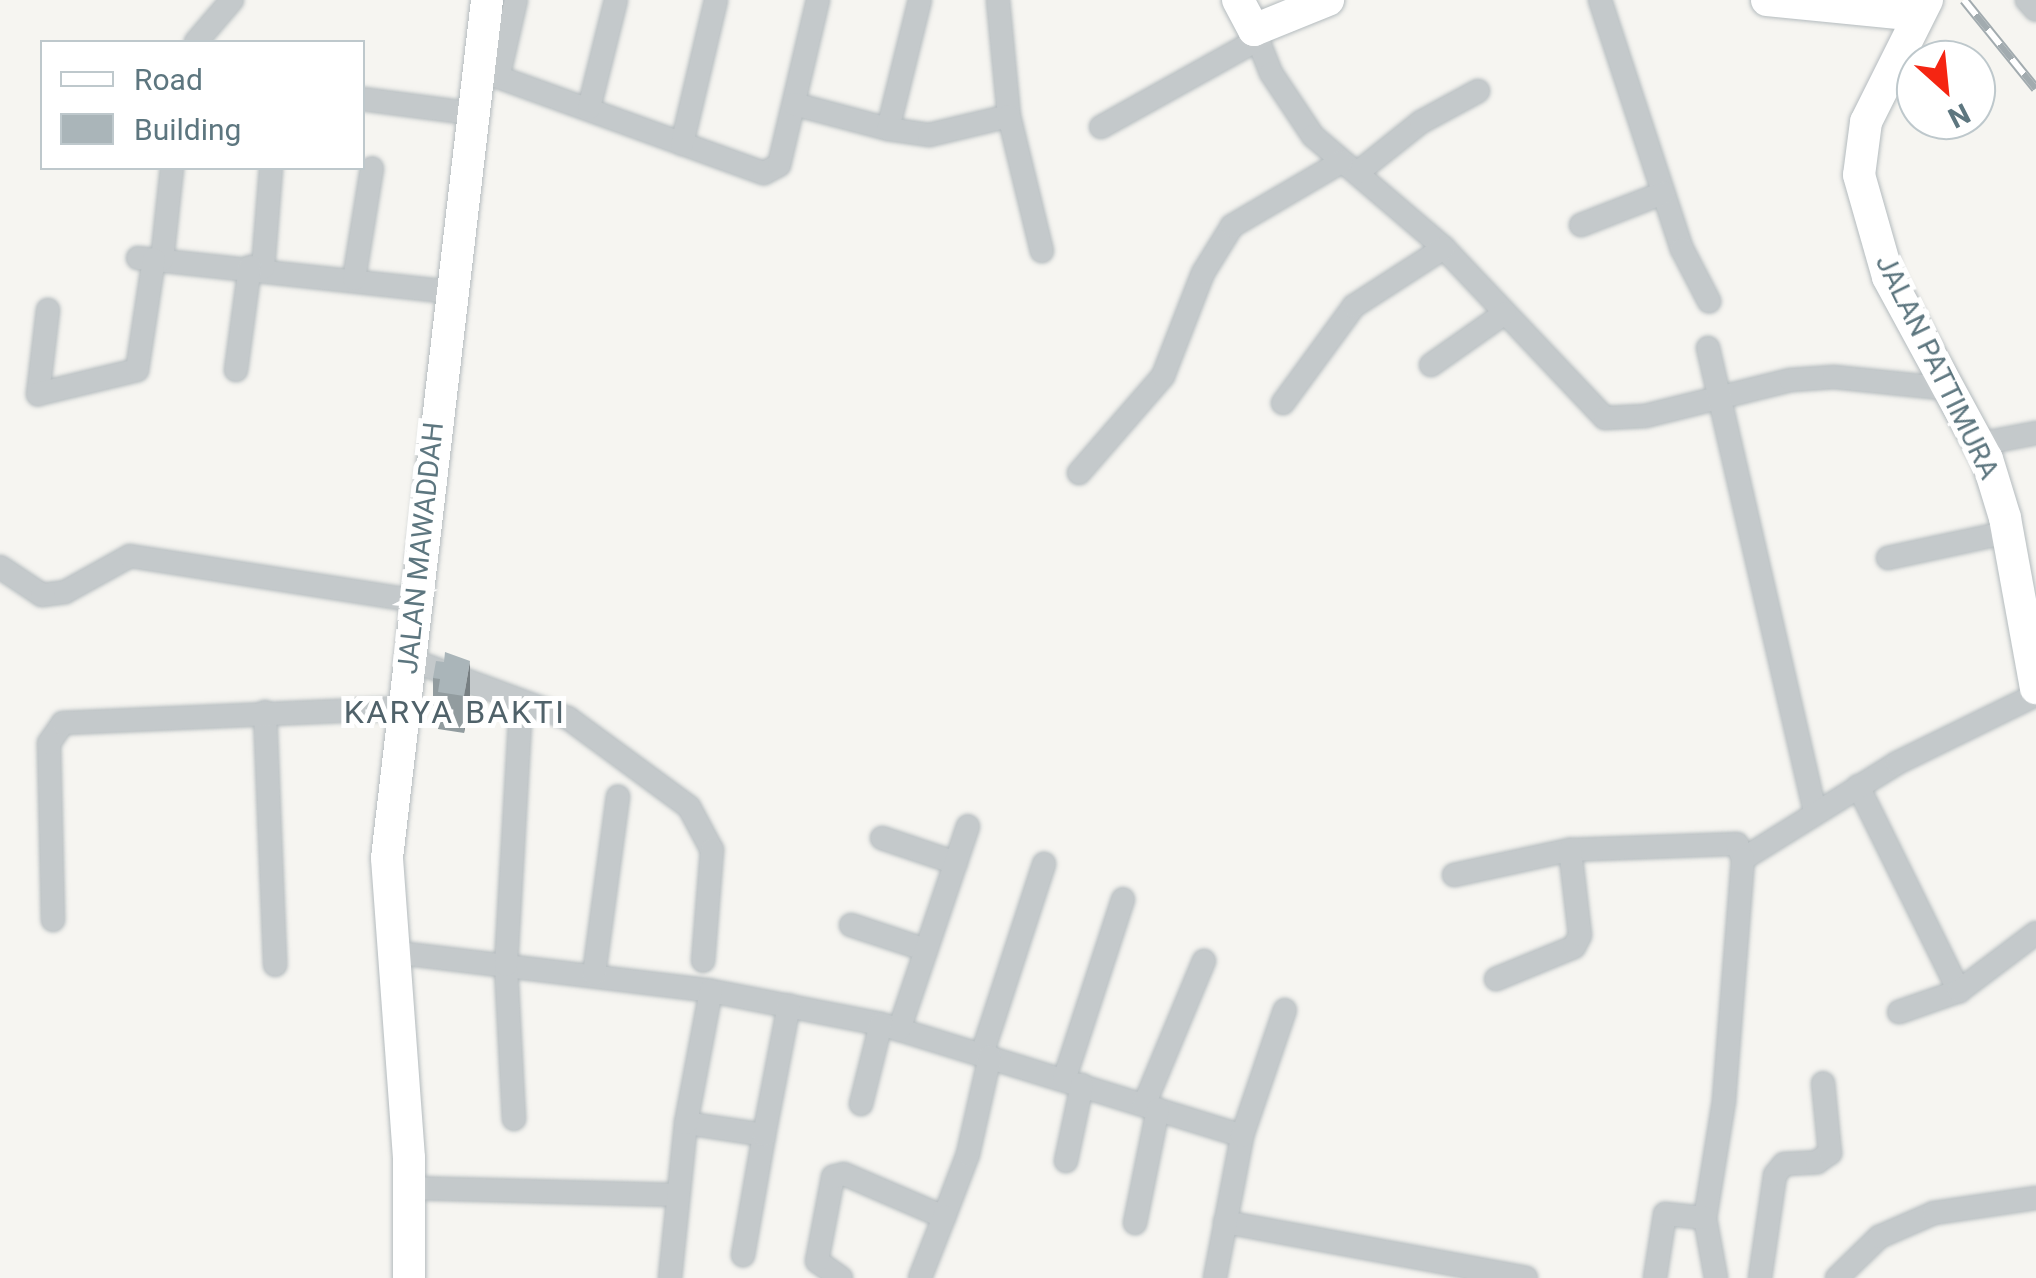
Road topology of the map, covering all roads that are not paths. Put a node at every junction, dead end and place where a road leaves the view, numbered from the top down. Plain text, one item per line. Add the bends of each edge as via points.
1 (232, 0) edge
2 (486, 0) edge
3 (516, 0) edge
4 (616, 0) edge
5 (716, 0) edge
6 (818, 0) edge
7 (920, 0) edge
8 (998, 0) edge
9 (1238, 0) edge
10 (1328, 0) edge
11 (1600, 0) edge
12 (1767, 0) edge
13 (2026, 0) edge
14 (1871, 5) edge
15 (1922, 8) edge
16 (2036, 10) edge
17 (1256, 35) junction
18 (198, 40) edge
19 (487, 72) junction
20 (1478, 91) dead end
21 (365, 99) edge
22 (794, 104) junction
23 (588, 108) junction
24 (469, 113) junction
25 (1008, 116) junction
26 (1102, 126) dead end
27 (888, 129) junction
28 (682, 144) junction
29 (372, 168) dead end
30 (1349, 168) junction
31 (172, 170) edge
32 (271, 170) edge
33 (1663, 193) junction
34 (1582, 225) dead end
35 (1444, 248) junction
36 (1042, 252) dead end
37 (151, 259) junction
38 (256, 268) junction
39 (354, 279) junction
40 (449, 292) junction
41 (1710, 301) dead end
42 (48, 310) dead end
43 (1505, 313) junction
44 (1708, 348) dead end
45 (1431, 365) dead end
46 (236, 370) dead end
47 (1950, 389) junction
48 (1718, 396) junction
49 (1284, 403) dead end
50 (2035, 433) edge
51 (1979, 444) junction
52 (1078, 473) dead end
53 (2008, 532) junction
54 (1888, 558) dead end
55 (0, 567) edge
56 (416, 601) junction
57 (410, 660) junction
58 (2036, 691) edge
59 (521, 701) junction
60 (402, 708) junction
61 (265, 712) junction
62 (1858, 786) junction
63 (618, 797) dead end
64 (1816, 812) junction
65 (968, 826) dead end
66 (882, 838) dead end
67 (1570, 850) junction
68 (1743, 859) junction
69 (956, 862) junction
70 (1044, 864) dead end
71 (1454, 875) dead end
72 (1122, 899) dead end
73 (54, 920) dead end
74 (851, 924) dead end
75 (2036, 932) edge
76 (926, 950) junction
77 (391, 952) junction
78 (703, 960) dead end
79 (1204, 960) dead end
80 (506, 965) junction
81 (275, 966) dead end
82 (594, 974) junction
83 (1496, 980) dead end
84 (711, 991) junction
85 (1959, 991) junction
86 (789, 1006) junction
87 (1285, 1010) dead end
88 (1899, 1012) dead end
89 (890, 1027) junction
90 (986, 1055) junction
91 (1073, 1082) junction
92 (1823, 1082) dead end
93 (861, 1104) dead end
94 (1151, 1107) junction
95 (514, 1119) dead end
96 (686, 1123) junction
97 (764, 1135) junction
98 (1242, 1136) junction
99 (1066, 1161) dead end
100 (409, 1188) junction
101 (678, 1195) junction
102 (2036, 1198) edge
103 (944, 1217) junction
104 (1706, 1218) junction
105 (1225, 1222) junction
106 (1135, 1223) dead end
107 (743, 1255) dead end
108 (409, 1278) edge
109 (670, 1278) edge
110 (842, 1278) edge
111 (920, 1278) edge
112 (1215, 1278) edge
113 (1526, 1278) edge
114 (1655, 1278) edge
115 (1716, 1278) edge
116 (1760, 1278) edge
117 (1837, 1278) edge

1 - 18 street
2 - 19 street, JALAN MAWADDAH
3 - 19 street
4 - 23 street
5 - 28 street
6 - 22 street
7 - 27 street
8 - 25 street
9 - 17 street
10 - 17 street
11 - 33 street
12 - 14 street
13 - 16 street
14 - 15 street
15 - 47 street, JALAN PATTIMURA via 1866,122 1860,176 1888,277
17 - 26 street
17 - 30 street via 1292,110
19 - 23 street
19 - 24 street, JALAN MAWADDAH
20 - 30 street
21 - 24 street
22 - 27 street
22 - 28 street via 772,170
23 - 28 street
24 - 40 street, JALAN MAWADDAH
25 - 27 street via 928,134
25 - 36 street
29 - 39 street
30 - 35 street
30 - 52 street via 1232,226 1203,273 1163,376
31 - 37 street
32 - 38 street
33 - 34 street
33 - 41 street
35 - 43 street
35 - 49 street via 1354,306
37 - 38 street
37 - 42 street via 138,370 38,394
38 - 39 street
38 - 46 street
39 - 40 street
40 - 56 street, JALAN MAWADDAH
43 - 45 street
43 - 48 street via 1605,418 1646,416
44 - 48 street
47 - 48 street via 1834,376
47 - 51 street, JALAN PATTIMURA
48 - 64 street via 1734,438 1748,532
50 - 51 street
51 - 53 street, JALAN PATTIMURA
53 - 54 street
53 - 58 street, JALAN PATTIMURA
55 - 56 street via 42,595 65,592 130,556
56 - 57 street, JALAN MAWADDAH
57 - 59 street
57 - 60 street, JALAN MAWADDAH
58 - 62 street
59 - 78 street via 568,718 634,761 698,817 712,850
59 - 80 street
60 - 61 street
60 - 77 street, JALAN MAWADDAH via 387,858
61 - 73 street via 74,718 54,730
61 - 81 street
62 - 64 street
62 - 85 street
63 - 82 street
64 - 68 street
65 - 69 street
66 - 69 street
67 - 68 street via 1732,842
67 - 71 street
67 - 83 street via 1580,935 1574,947
68 - 104 street via 1724,1102
69 - 76 street
70 - 90 street
72 - 91 street
74 - 76 street
75 - 85 street
76 - 89 street
77 - 80 street
77 - 100 street, JALAN MAWADDAH
79 - 94 street
80 - 82 street
80 - 95 street
82 - 84 street
84 - 86 street
84 - 96 street
85 - 88 street
86 - 89 street
86 - 97 street
87 - 98 street
89 - 90 street
89 - 93 street
90 - 91 street
90 - 103 street via 968,1154
91 - 94 street
91 - 99 street
92 - 116 street via 1830,1153 1818,1162 1784,1164 1775,1175
94 - 98 street
94 - 106 street
96 - 97 street
96 - 101 street
97 - 107 street
98 - 105 street
100 - 101 street
100 - 108 street, JALAN MAWADDAH
101 - 109 street
102 - 117 street via 1934,1212 1879,1237
103 - 110 street via 837,1174 817,1260
103 - 111 street
104 - 114 street via 1665,1214
104 - 115 street
105 - 112 street
105 - 113 street

